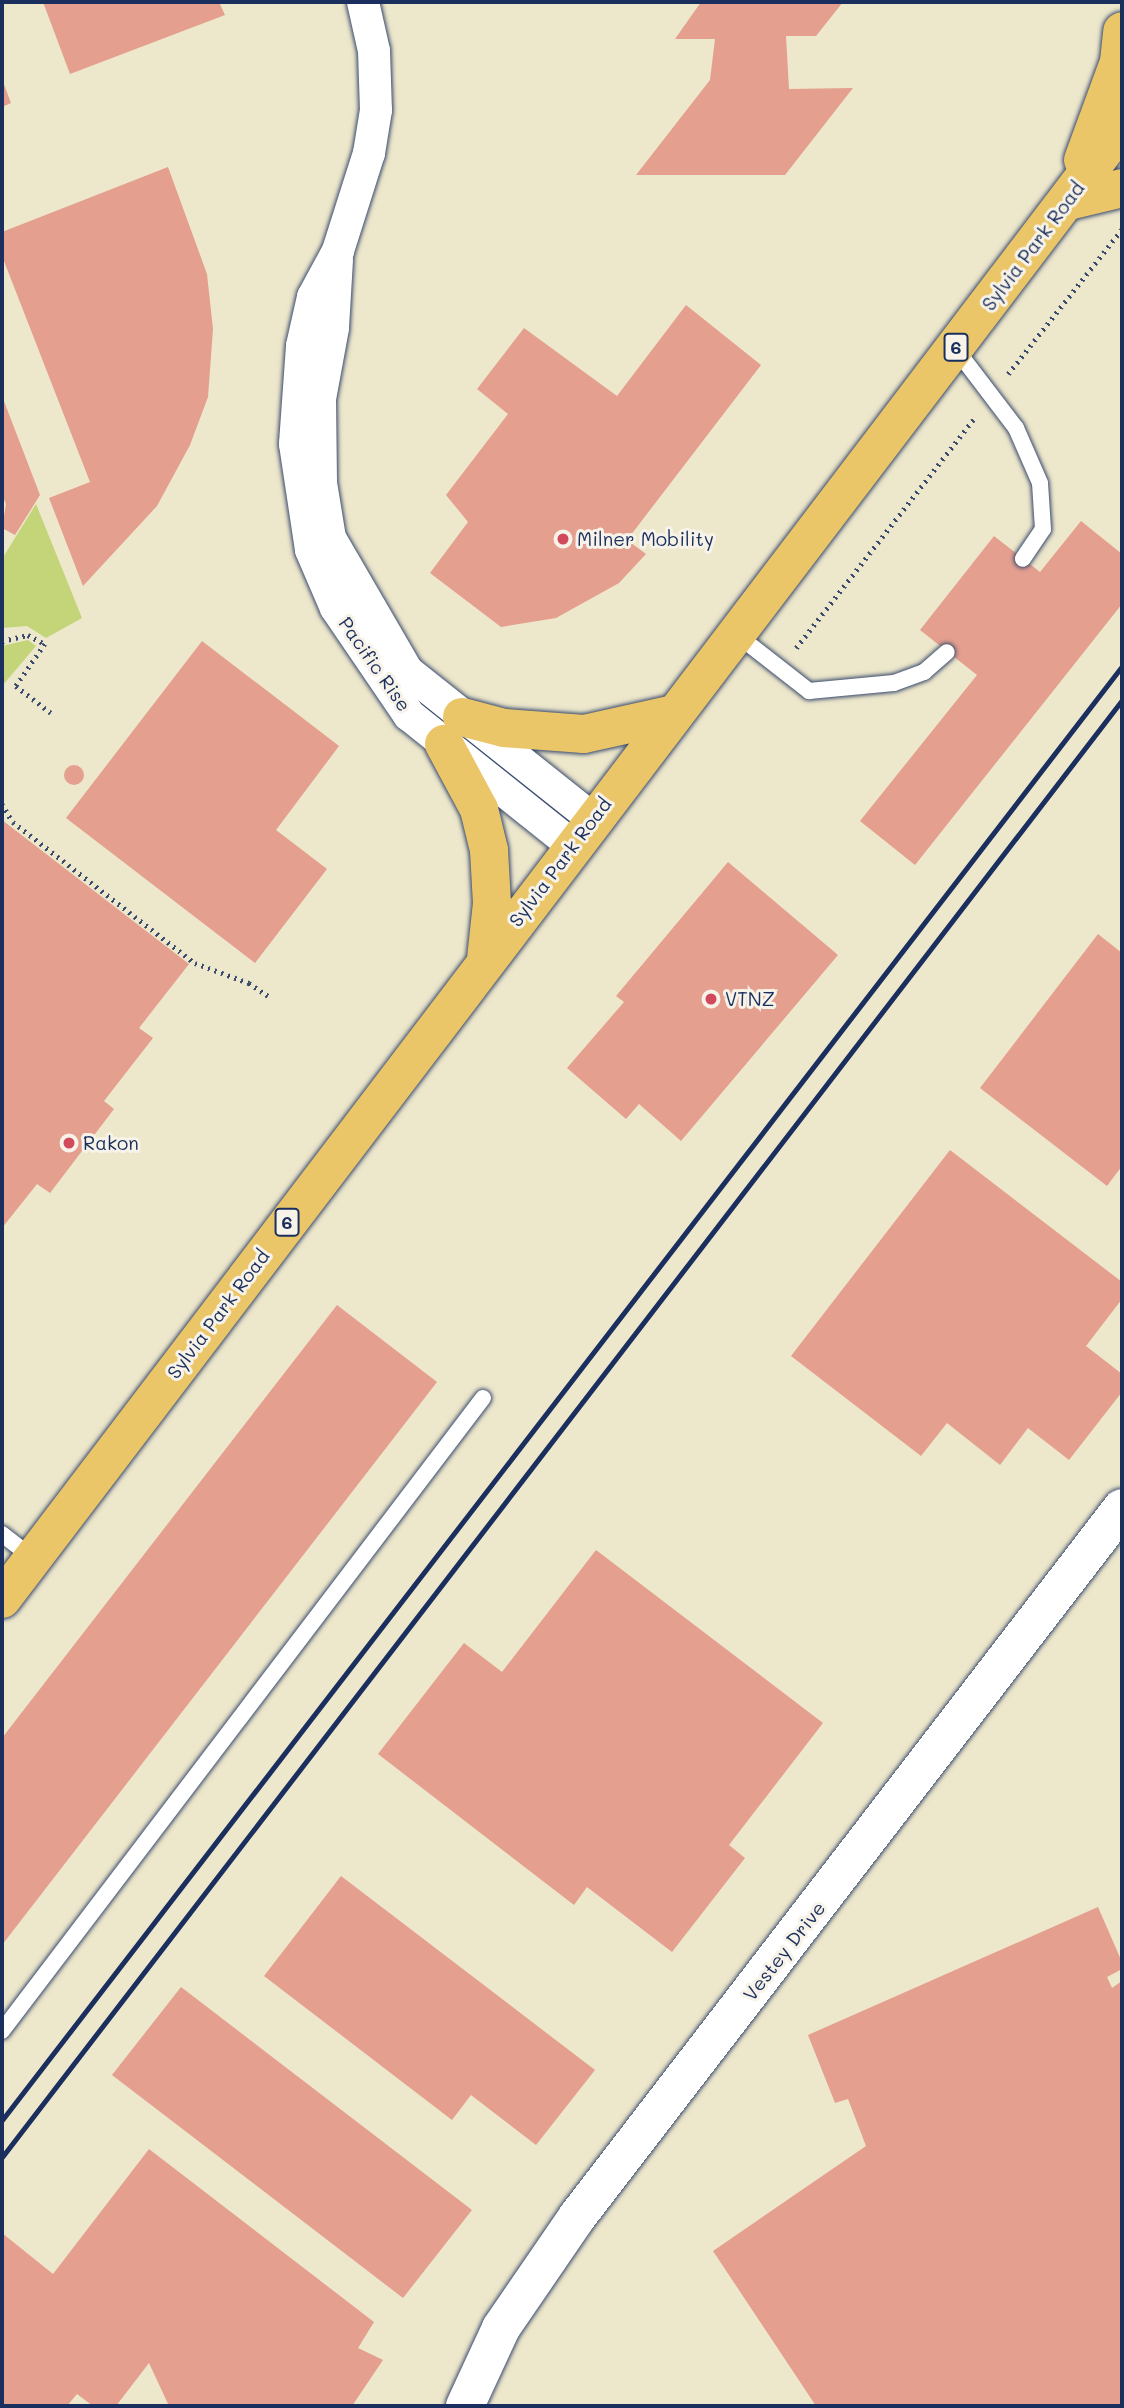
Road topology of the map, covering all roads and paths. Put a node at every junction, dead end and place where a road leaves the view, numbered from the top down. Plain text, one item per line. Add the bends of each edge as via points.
1 (363, 2) edge
2 (1122, 31) edge
3 (1122, 127) edge
4 (1122, 188) edge
5 (1068, 201) junction
6 (1122, 229) edge
7 (955, 348) junction
8 (992, 396) junction
9 (1023, 559) dead end
10 (736, 634) junction
11 (2, 641) edge
12 (947, 653) dead end
13 (776, 666) junction
14 (51, 713) dead end
15 (674, 714) junction
16 (453, 731) junction
17 (2, 804) edge
18 (582, 832) junction
19 (486, 959) junction
20 (268, 996) dead end
21 (483, 1398) dead end
22 (1122, 1508) edge
23 (2, 1534) edge
24 (33, 1558) junction
25 (2, 1599) edge
26 (2, 2031) edge
27 (466, 2406) edge

1 - 16 street, Pacific Rise via 374,51 376,110 369,153 338,251 333,328 320,399 321,483 330,538 407,671
2 - 5 main road via 1119,62
3 - 5 main road, Sylvia Park Road / 6
4 - 5 main road
5 - 7 main road, Sylvia Park Road / 6
6 - 8 path
7 - 8 lane
7 - 10 main road, Sylvia Park Road / 6
8 - 9 lane via 1016,428 1040,483 1043,529
8 - 13 path via 800,644
10 - 13 lane
10 - 15 main road, Sylvia Park Road / 6
11 - 14 path via 29,635 45,644 16,686
12 - 13 lane via 924,672 894,683 808,691
15 - 16 main road via 584,734 503,728
15 - 18 main road, Sylvia Park Road / 6
16 - 18 street, Pacific Rise
16 - 19 main road via 489,850 492,903
17 - 20 path via 13,822 195,963 249,983
18 - 19 main road, Sylvia Park Road / 6
19 - 24 main road, Sylvia Park Road / 6
21 - 26 lane
22 - 27 street, Vestey Drive via 577,2217 501,2328
23 - 24 lane
24 - 25 main road, Sylvia Park Road / 6

